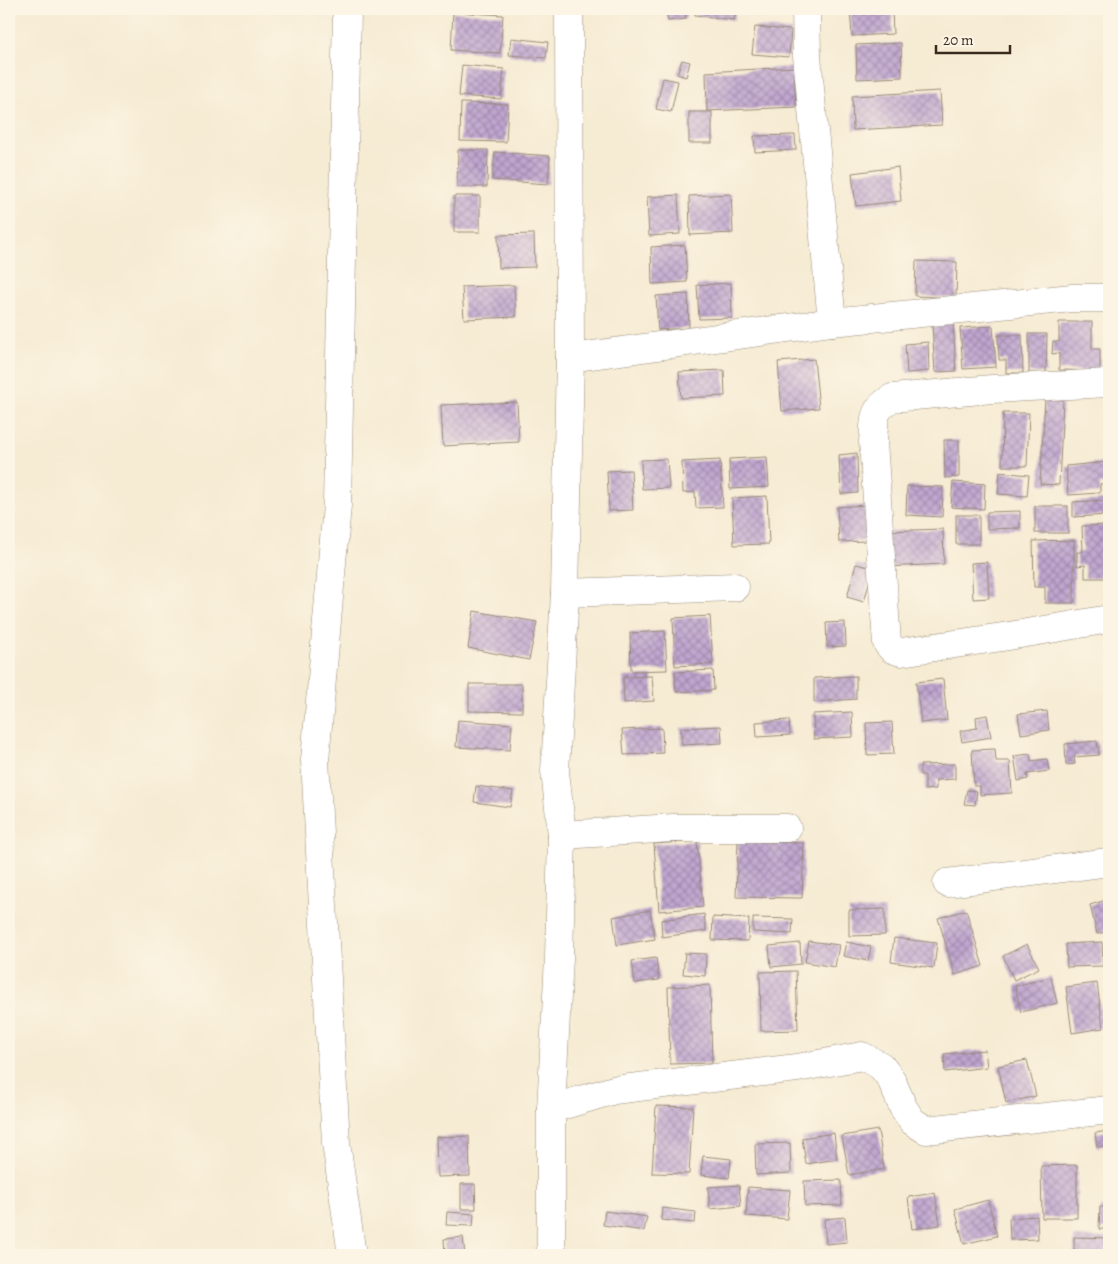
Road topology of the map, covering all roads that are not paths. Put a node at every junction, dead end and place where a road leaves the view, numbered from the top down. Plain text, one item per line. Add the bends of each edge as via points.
1 (347, 9) edge
2 (569, 9) edge
3 (806, 9) edge
4 (1109, 298) edge
5 (832, 322) junction
6 (570, 358) junction
7 (1109, 383) edge
8 (735, 587) dead end
9 (565, 593) junction
10 (1109, 618) edge
11 (787, 828) dead end
12 (562, 835) junction
13 (1109, 862) edge
14 (947, 883) dead end
15 (552, 1109) junction
16 (1109, 1110) edge
17 (352, 1255) edge
18 (552, 1255) edge

1 - 17 street via 337,505 315,760 336,1143
2 - 6 street
3 - 5 street via 807,56
4 - 5 street via 1072,298
5 - 6 street
6 - 9 street
7 - 10 street via 892,398 876,410 873,442 887,643 892,649 901,652
8 - 9 street
9 - 12 street via 555,771
11 - 12 street via 672,828
12 - 15 street
13 - 14 street
15 - 16 street via 614,1090 797,1068 862,1056 881,1066 912,1121 926,1130
15 - 18 street

